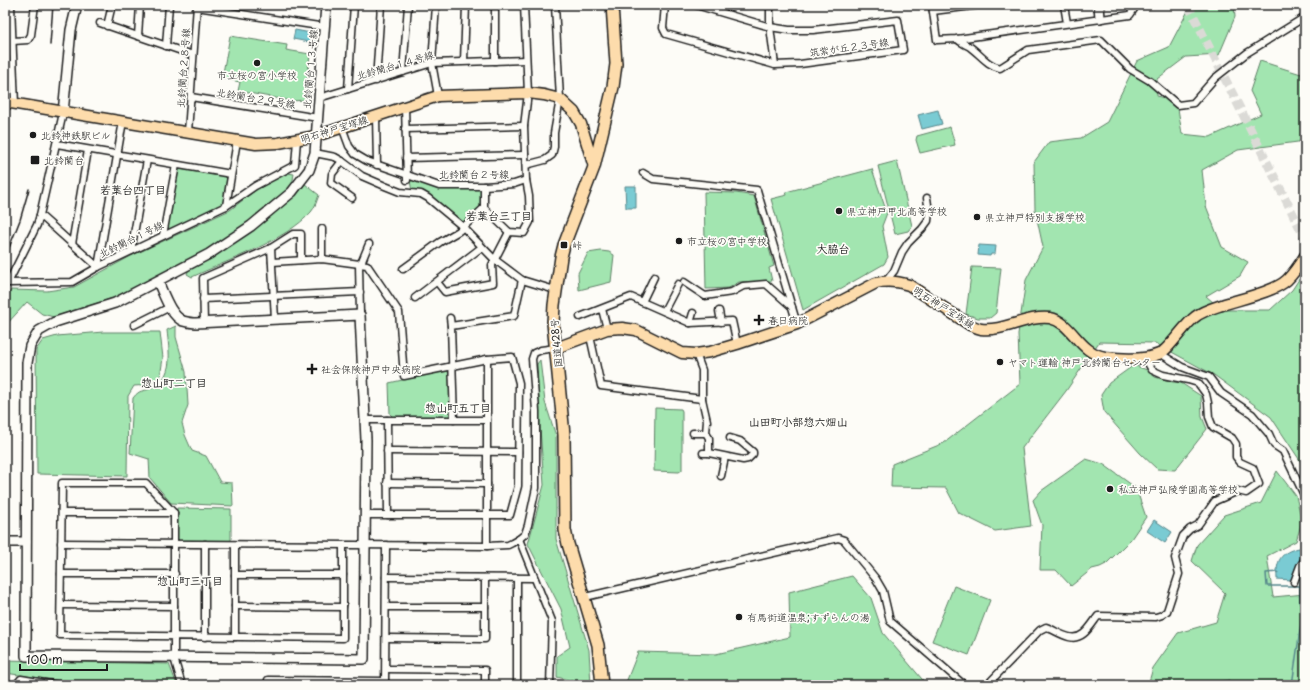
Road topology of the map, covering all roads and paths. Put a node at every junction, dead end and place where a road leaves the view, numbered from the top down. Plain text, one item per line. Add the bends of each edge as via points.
1 (11, 5) edge
2 (35, 5) edge
3 (77, 5) edge
4 (112, 5) edge
5 (140, 5) edge
6 (169, 5) edge
7 (326, 5) edge
8 (354, 5) edge
9 (381, 5) edge
10 (408, 5) edge
11 (436, 5) edge
12 (466, 5) edge
13 (494, 5) edge
14 (524, 5) edge
15 (555, 5) edge
16 (612, 5) edge
17 (665, 5) edge
18 (696, 5) edge
19 (770, 5) edge
20 (981, 5) edge
21 (1064, 5) edge
22 (1099, 5) edge
23 (1134, 5) edge
24 (197, 6) edge
25 (932, 8) edge
26 (1305, 17) edge
27 (1100, 18) junction
28 (8, 19) edge
29 (100, 23) dead end
30 (1067, 23) junction
31 (107, 26) junction
32 (325, 27) junction
33 (770, 27) junction
34 (138, 36) junction
35 (957, 39) junction
36 (13, 41) junction
37 (166, 46) junction
38 (5, 50) edge
39 (13, 50) junction
40 (193, 55) junction
41 (526, 60) junction
42 (464, 61) junction
43 (494, 61) junction
44 (432, 63) junction
45 (775, 65) junction
46 (403, 72) junction
47 (376, 81) junction
48 (348, 89) junction
49 (528, 93) junction
50 (438, 96) junction
51 (191, 97) junction
52 (319, 98) junction
53 (560, 99) junction
54 (10, 104) edge
55 (405, 106) junction
56 (63, 112) junction
57 (376, 116) junction
58 (318, 118) junction
59 (123, 121) junction
60 (524, 126) junction
61 (342, 127) junction
62 (405, 129) junction
63 (188, 132) junction
64 (316, 136) junction
65 (297, 140) junction
66 (237, 142) junction
67 (57, 144) junction
68 (88, 150) junction
69 (314, 153) junction
70 (117, 155) junction
71 (525, 155) junction
72 (406, 158) junction
73 (146, 160) junction
74 (342, 161) junction
75 (376, 164) junction
76 (526, 164) junction
77 (176, 165) junction
78 (594, 167) junction
79 (643, 173) dead end
80 (231, 174) junction
81 (526, 180) junction
82 (407, 184) junction
83 (484, 186) junction
84 (352, 198) dead end
85 (927, 198) dead end
86 (226, 206) junction
87 (484, 208) junction
88 (40, 215) junction
89 (463, 227) junction
90 (322, 229) dead end
91 (509, 232) junction
92 (163, 235) junction
93 (72, 244) junction
94 (369, 244) dead end
95 (482, 247) junction
96 (271, 248) junction
97 (131, 251) junction
98 (1305, 256) edge
99 (322, 259) junction
100 (494, 259) junction
101 (301, 260) junction
102 (272, 262) junction
103 (359, 264) junction
104 (98, 267) junction
105 (403, 269) dead end
106 (654, 277) dead end
107 (522, 280) junction
108 (886, 281) junction
109 (158, 282) junction
110 (437, 282) junction
111 (684, 282) dead end
112 (678, 284) dead end
113 (555, 290) junction
114 (360, 292) junction
115 (273, 296) junction
116 (415, 298) dead end
117 (203, 299) junction
118 (642, 302) junction
119 (170, 307) junction
120 (792, 308) junction
121 (602, 309) junction
122 (719, 311) dead end
123 (664, 312) junction
124 (693, 312) dead end
125 (360, 315) junction
126 (580, 317) dead end
127 (450, 318) dead end
128 (275, 319) junction
129 (721, 322) junction
130 (204, 323) junction
131 (690, 323) junction
132 (797, 324) junction
133 (134, 325) dead end
134 (451, 326) junction
135 (607, 329) junction
136 (590, 336) junction
137 (737, 344) junction
138 (556, 348) junction
139 (696, 354) junction
140 (1161, 354) junction
141 (1145, 358) junction
142 (487, 359) junction
143 (452, 366) junction
144 (702, 398) junction
145 (365, 420) junction
146 (387, 420) junction
147 (454, 420) junction
148 (487, 420) junction
149 (706, 433) junction
150 (693, 434) dead end
151 (730, 438) dead end
152 (387, 451) junction
153 (487, 452) junction
154 (518, 452) junction
155 (725, 457) junction
156 (721, 476) dead end
157 (388, 483) junction
158 (487, 484) junction
159 (1305, 497) edge
160 (62, 512) junction
161 (174, 513) junction
162 (366, 515) junction
163 (388, 515) junction
164 (487, 515) junction
165 (519, 539) junction
166 (5, 542) edge
167 (26, 542) junction
168 (61, 543) junction
169 (175, 544) junction
170 (206, 544) junction
171 (235, 545) junction
172 (343, 545) junction
173 (366, 545) junction
174 (386, 545) junction
175 (487, 546) junction
176 (1305, 559) edge
177 (61, 574) junction
178 (175, 574) junction
179 (235, 575) junction
180 (343, 575) junction
181 (386, 577) junction
182 (485, 578) junction
183 (517, 578) junction
184 (534, 578) junction
185 (1294, 582) dead end
186 (585, 597) junction
187 (60, 605) junction
188 (174, 606) junction
189 (235, 606) junction
190 (343, 607) junction
191 (386, 607) junction
192 (485, 607) junction
193 (174, 636) junction
194 (205, 637) junction
195 (235, 637) junction
196 (386, 638) junction
197 (174, 658) junction
198 (386, 669) junction
199 (5, 682) edge
200 (385, 683) edge
201 (11, 685) edge
202 (16, 685) edge
203 (56, 685) edge
204 (182, 685) edge
205 (268, 685) edge
206 (485, 685) edge
207 (517, 685) edge
208 (550, 685) edge
209 (602, 685) edge
210 (966, 685) edge
211 (987, 685) edge

1 - 28 street
2 - 36 street via 28,40
3 - 56 street via 71,30
4 - 31 street
5 - 34 street
6 - 37 street
7 - 32 street, 北鈴蘭台１３号線
8 - 48 street
9 - 47 street
10 - 46 street
11 - 44 street
12 - 42 street
13 - 43 street
14 - 41 street
15 - 53 street
16 - 78 highway, 国道428号 via 615,75
17 - 45 street, 筑紫が丘２３号線 via 663,28 666,34
18 - 33 street, 筑紫が丘２３号線
19 - 33 street
20 - 25 street
21 - 30 street
22 - 27 street
23 - 27 street via 1130,14
24 - 32 street
24 - 40 street, 北鈴蘭台２８号線
25 - 35 street via 937,40
26 - 35 street via 1247,53 1215,78 1193,103 1178,105 1150,81 1130,69 1101,40 1028,50 1000,68 991,66
27 - 30 street
28 - 36 street
29 - 31 street
30 - 35 street
31 - 34 street
32 - 52 street, 北鈴蘭台１３号線
33 - 45 street
33 - 45 street, 筑紫が丘２３号線 via 813,30 898,20 903,50
34 - 37 street
36 - 39 street
37 - 40 street
38 - 39 street
39 - 54 street
40 - 51 street, 北鈴蘭台２８号線
41 - 43 street, 北鈴蘭台１４号線
41 - 49 street
42 - 43 street, 北鈴蘭台１４号線
42 - 44 street, 北鈴蘭台１４号線
44 - 46 street, 北鈴蘭台１４号線
44 - 50 street
46 - 47 street, 北鈴蘭台１４号線
47 - 48 street, 北鈴蘭台１４号線
48 - 52 street, 北鈴蘭台１４号線
49 - 50 main road, 明石神戸宝塚線
49 - 53 main road, 明石神戸宝塚線
49 - 60 street
50 - 55 main road, 明石神戸宝塚線
51 - 58 street, 北鈴蘭台２９号線
51 - 63 street, 北鈴蘭台２８号線
52 - 58 street, 北鈴蘭台１３号線
53 - 76 street via 552,155 545,160
53 - 78 main road, 明石神戸宝塚線 via 574,112 581,124
54 - 56 main road, 明石神戸宝塚線
55 - 57 main road, 明石神戸宝塚線
55 - 62 street
56 - 59 main road, 明石神戸宝塚線
56 - 67 street
57 - 61 main road, 明石神戸宝塚線
57 - 75 street
58 - 64 street, 北鈴蘭台１３号線
59 - 63 main road, 明石神戸宝塚線
59 - 70 street
60 - 62 street
60 - 71 street
61 - 64 main road, 明石神戸宝塚線
61 - 75 street, 北鈴蘭台２号線 via 355,154
62 - 72 street
63 - 66 main road, 明石神戸宝塚線
64 - 65 main road, 明石神戸宝塚線
64 - 69 street, 北鈴蘭台１３号線
65 - 66 main road, 明石神戸宝塚線 via 256,144
65 - 86 street, 北鈴蘭台１号線 via 295,165 255,186
66 - 80 street
67 - 68 street
67 - 88 street
68 - 70 street
68 - 93 street
69 - 74 street via 326,154
69 - 109 street, 北鈴蘭台１３号線 via 309,170 292,192 257,221 209,254
70 - 73 street
70 - 104 street
71 - 72 street
71 - 76 street
72 - 82 street
73 - 77 street
73 - 97 street
74 - 82 street via 362,176 400,192
74 - 84 street via 332,174 331,184
75 - 82 street, 北鈴蘭台２号線
76 - 81 street
77 - 80 street
77 - 92 street
78 - 113 highway, 国道428号 via 564,245
79 - 120 street via 653,178 757,190
80 - 86 street
81 - 83 street, 北鈴蘭台２号線 via 514,184
81 - 91 street via 530,222 524,233
82 - 83 street, 北鈴蘭台２号線
82 - 89 street
83 - 87 street
85 - 108 street via 928,221 908,243
86 - 92 street, 北鈴蘭台１号線
87 - 89 street
87 - 91 street
88 - 93 street, 北鈴蘭台１号線
88 - 104 street via 8,283 72,282
89 - 95 street
89 - 105 street
90 - 99 street
91 - 100 street via 498,256
92 - 97 street, 北鈴蘭台１号線
93 - 104 street, 北鈴蘭台１号線
94 - 103 street
95 - 100 street
95 - 110 street
96 - 101 street via 293,234 301,234
96 - 102 street
96 - 117 street via 203,278
97 - 104 street, 北鈴蘭台１号線
98 - 140 main road via 1286,280 1274,288 1207,310 1195,317
99 - 101 street
99 - 103 street
100 - 107 street
100 - 110 street via 493,283 445,292
101 - 102 street
102 - 115 street
103 - 114 street
103 - 143 street via 367,265 399,312 404,376
106 - 118 street
107 - 113 street
107 - 134 street via 514,316
108 - 132 main road, 明石神戸宝塚線 via 876,283
108 - 141 main road, 明石神戸宝塚線 via 898,281 909,285 970,325 981,329 1050,318 1060,321 1085,348 1096,355
109 - 119 street
109 - 167 street, 北鈴蘭台１３号線 via 115,303 55,322 39,331 30,346 27,362
110 - 116 street
111 - 120 street via 705,296 732,292 743,286 766,284
112 - 123 street
113 - 138 highway, 国道428号 via 553,323
114 - 115 street
114 - 125 street
115 - 117 street
115 - 128 street
117 - 130 street
118 - 121 street via 631,298
118 - 123 street
119 - 130 street via 183,321
119 - 133 street
120 - 132 street
121 - 126 street
121 - 135 street
122 - 129 street
123 - 131 street
124 - 131 street
125 - 128 street
125 - 145 street
127 - 134 street
128 - 130 street
129 - 131 street
129 - 137 street via 732,321
132 - 137 main road, 明石神戸宝塚線
134 - 143 street
135 - 136 main road, 明石神戸宝塚線
135 - 139 main road, 明石神戸宝塚線 via 636,330 682,353
136 - 138 main road, 明石神戸宝塚線
136 - 144 street via 601,386
137 - 139 main road, 明石神戸宝塚線
138 - 165 street via 540,350 534,353 532,359 536,411 536,488 525,534
138 - 186 highway, 国道428号 via 564,435 565,530
139 - 144 street via 702,370
140 - 141 main road, 明石神戸宝塚線
140 - 159 street via 1182,367 1209,377 1221,393 1252,414 1269,434 1274,445 1283,451
141 - 211 street via 1152,370 1198,383 1206,394 1213,427 1232,438 1236,444 1236,457 1240,462 1253,468 1259,484 1246,492 1238,491 1215,501 1198,525 1183,536 1175,558 1179,574 1167,611 1162,615 1098,616 1083,635 1069,638 1046,627 1040,630
142 - 143 street
142 - 148 street
142 - 154 street via 512,357 519,383
143 - 147 street
144 - 149 street via 707,421
145 - 146 street
145 - 162 street
146 - 147 street
146 - 152 street
147 - 148 street
148 - 153 street
149 - 150 street
149 - 155 street via 709,438 706,453
151 - 155 street via 740,442 753,454 742,460
152 - 153 street
152 - 157 street
153 - 154 street
153 - 158 street
154 - 164 street via 518,486 510,515
155 - 156 street
157 - 158 street
157 - 163 street
158 - 164 street
160 - 161 street
160 - 161 street via 62,483 146,483
160 - 168 street
161 - 169 street
162 - 163 street
162 - 173 street
163 - 164 street
164 - 175 street
165 - 175 street via 508,545
165 - 184 street
166 - 167 street
167 - 197 street, 北鈴蘭台１３号線 via 26,656
168 - 169 street
168 - 177 street
169 - 170 street
169 - 178 street
170 - 171 street
170 - 194 street
171 - 172 street
171 - 179 street
172 - 173 street
172 - 180 street
173 - 174 street
173 - 197 street via 364,659
174 - 175 street
174 - 181 street
176 - 185 street
177 - 178 street
177 - 187 street
178 - 188 street
179 - 180 street
179 - 189 street
180 - 190 street
181 - 182 street
181 - 191 street
182 - 183 street
182 - 192 street
183 - 184 street
183 - 207 street
184 - 208 street via 552,620
186 - 209 highway, 国道428号 via 598,645
186 - 210 street via 838,538 844,540 876,579 883,592 890,621
187 - 188 street
187 - 193 street via 60,635
188 - 193 street
189 - 190 street
189 - 195 street
190 - 195 street via 343,638
191 - 192 street
191 - 196 street
192 - 196 street via 485,638
193 - 194 street
193 - 197 street
194 - 195 street
196 - 198 street
197 - 204 street
198 - 200 street
198 - 206 street via 485,670
199 - 201 street
200 - 205 street via 268,680
202 - 203 street via 21,679

